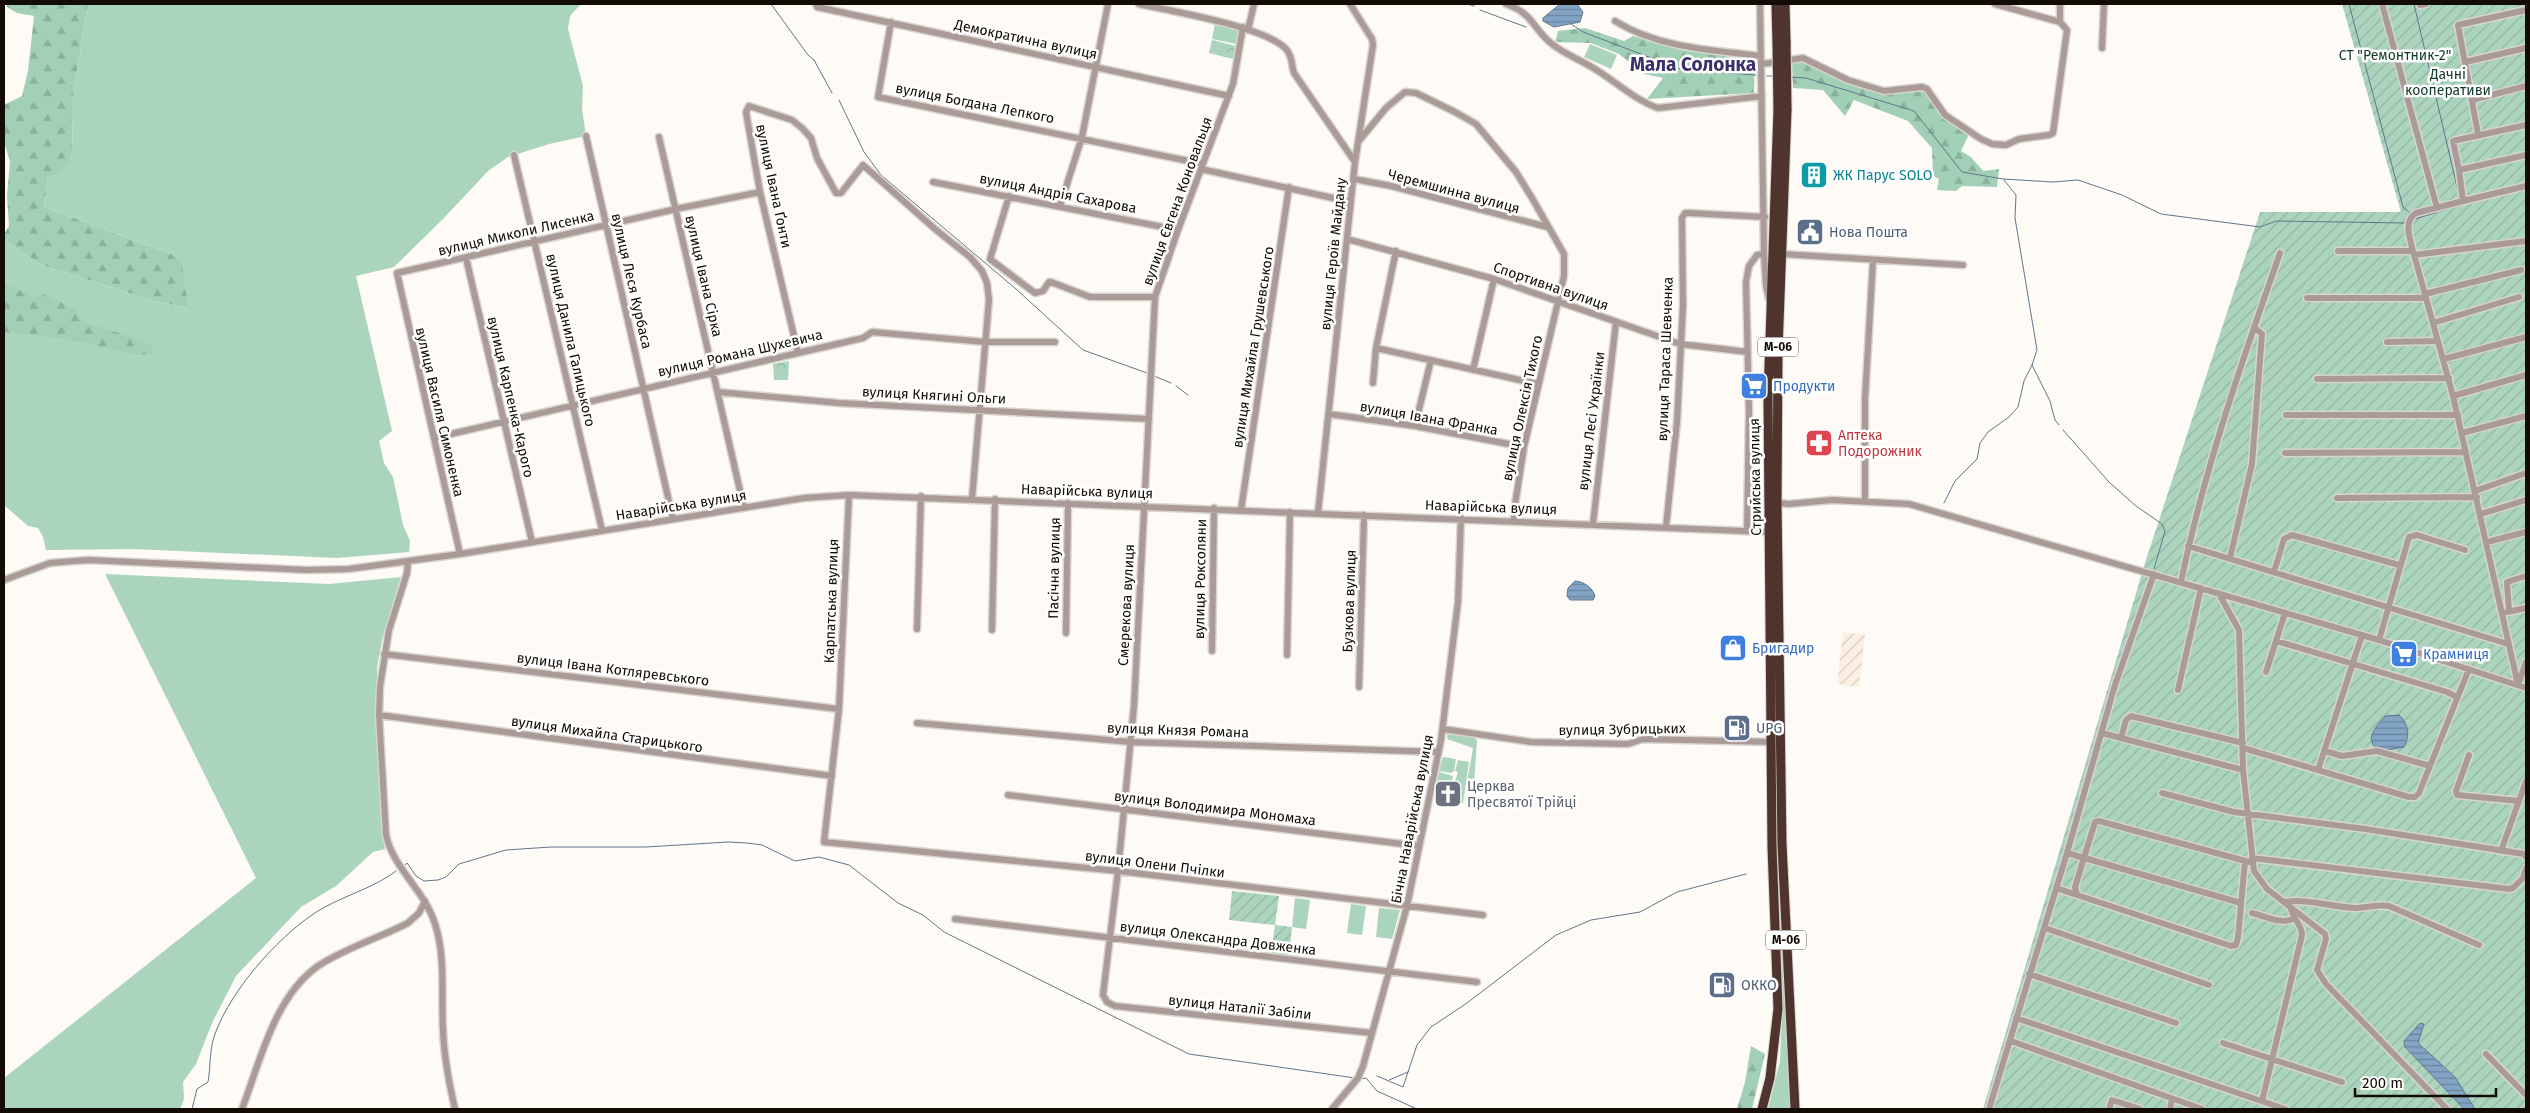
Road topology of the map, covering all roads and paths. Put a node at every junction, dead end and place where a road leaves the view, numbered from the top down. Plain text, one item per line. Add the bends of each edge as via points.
1 (1108, 4) edge
2 (1139, 4) edge
3 (1254, 4) edge
4 (1350, 4) edge
5 (1506, 4) edge
6 (1760, 4) edge
7 (1776, 4) edge
8 (1785, 4) edge
9 (1995, 4) edge
10 (2060, 4) edge
11 (2104, 4) edge
12 (2382, 4) edge
13 (817, 5) edge
14 (2526, 10) edge
15 (1615, 21) dead end
16 (891, 22) junction
17 (2060, 22) junction
18 (1246, 29) junction
19 (1781, 43) junction
20 (2102, 48) dead end
21 (2526, 48) edge
22 (1761, 56) junction
23 (2465, 62) junction
24 (1762, 64) junction
25 (1097, 67) junction
26 (2526, 86) edge
27 (1229, 96) junction
28 (1762, 96) junction
29 (2472, 100) junction
30 (1782, 110) junction
31 (2526, 125) edge
32 (2478, 134) junction
33 (586, 136) dead end
34 (1082, 137) junction
35 (659, 138) dead end
36 (1358, 142) junction
37 (514, 155) dead end
38 (2526, 155) edge
39 (1355, 162) junction
40 (1202, 166) junction
41 (2459, 170) junction
42 (1354, 179) junction
43 (933, 182) dead end
44 (2526, 186) edge
45 (1289, 187) junction
46 (760, 192) junction
47 (1009, 196) junction
48 (2463, 201) junction
49 (1352, 202) junction
50 (1060, 206) junction
51 (2437, 208) junction
52 (676, 209) junction
53 (1765, 217) junction
54 (606, 226) junction
55 (1547, 227) junction
56 (1178, 230) junction
57 (1347, 239) junction
58 (2526, 241) edge
59 (536, 242) junction
60 (1396, 251) junction
61 (2338, 251) dead end
62 (2280, 252) dead end
63 (2413, 253) junction
64 (1764, 254) junction
65 (1782, 254) junction
66 (466, 258) junction
67 (1874, 261) junction
68 (1963, 265) dead end
69 (2520, 270) dead end
70 (396, 276) joint
71 (1494, 280) junction
72 (2425, 296) junction
73 (2519, 297) dead end
74 (1155, 298) junction
75 (2307, 298) dead end
76 (1558, 301) junction
77 (1771, 304) junction
78 (1616, 322) junction
79 (2433, 323) junction
80 (2254, 327) junction
81 (2526, 337) edge
82 (2438, 341) junction
83 (985, 342) junction
84 (1055, 342) dead end
85 (2387, 342) dead end
86 (1680, 344) junction
87 (1376, 348) junction
88 (1748, 352) junction
89 (798, 353) junction
90 (2444, 359) junction
91 (1431, 360) junction
92 (1473, 370) junction
93 (714, 372) junction
94 (2526, 375) edge
95 (2449, 378) junction
96 (2317, 379) dead end
97 (1373, 383) dead end
98 (1538, 384) junction
99 (643, 388) junction
100 (718, 392) junction
101 (2453, 396) junction
102 (573, 404) junction
103 (979, 410) junction
104 (1329, 414) junction
105 (2286, 415) dead end
106 (2458, 415) junction
107 (2526, 416) edge
108 (1149, 419) junction
109 (505, 422) junction
110 (1415, 426) junction
111 (2462, 433) junction
112 (434, 438) junction
113 (1524, 447) junction
114 (2466, 452) junction
115 (2284, 453) dead end
116 (2526, 473) edge
117 (2476, 494) junction
118 (848, 495) junction
119 (921, 496) junction
120 (2338, 498) dead end
121 (972, 499) junction
122 (995, 500) junction
123 (2526, 500) edge
124 (1865, 501) junction
125 (1068, 503) junction
126 (1777, 503) junction
127 (1143, 506) junction
128 (744, 508) junction
129 (1214, 508) junction
130 (1241, 510) junction
131 (1290, 512) junction
132 (1318, 513) junction
133 (2481, 514) junction
134 (1364, 515) junction
135 (1461, 518) junction
136 (673, 519) junction
137 (1514, 521) junction
138 (1593, 524) junction
139 (1666, 528) junction
140 (602, 530) junction
141 (1747, 531) junction
142 (1769, 532) junction
143 (2526, 532) edge
144 (532, 542) junction
145 (2487, 542) junction
146 (2188, 546) junction
147 (2465, 550) dead end
148 (460, 554) junction
149 (2230, 558) junction
150 (408, 561) junction
151 (2399, 565) junction
152 (2274, 572) junction
153 (2154, 574) junction
154 (2526, 576) edge
155 (4, 580) edge
156 (2180, 582) junction
157 (2201, 588) junction
158 (2219, 594) junction
159 (2388, 607) junction
160 (2526, 608) edge
161 (2510, 611) junction
162 (2284, 613) junction
163 (2501, 613) junction
164 (917, 629) dead end
165 (992, 630) dead end
166 (1066, 633) dead end
167 (2362, 636) junction
168 (2379, 640) junction
169 (2276, 641) junction
170 (2508, 644) junction
171 (1212, 650) dead end
172 (384, 654) junction
173 (1287, 654) dead end
174 (2353, 664) junction
175 (2526, 667) edge
176 (2469, 669) junction
177 (2266, 672) dead end
178 (2518, 685) junction
179 (1359, 687) dead end
180 (2526, 688) edge
181 (2178, 690) dead end
182 (2457, 698) junction
183 (839, 709) junction
184 (379, 715) junction
185 (916, 723) dead end
186 (1443, 729) junction
187 (2102, 733) junction
188 (2121, 738) junction
189 (1131, 742) junction
190 (1772, 742) junction
191 (2243, 746) junction
192 (2324, 751) junction
193 (1438, 752) junction
194 (2469, 755) dead end
195 (2430, 766) junction
196 (1776, 770) junction
197 (2243, 770) junction
198 (2318, 770) junction
199 (832, 776) junction
200 (2526, 781) edge
201 (2162, 793) dead end
202 (1008, 795) dead end
203 (2519, 801) junction
204 (1124, 809) junction
205 (2247, 814) junction
206 (824, 841) joint
207 (1419, 846) junction
208 (2501, 850) junction
209 (2067, 853) junction
210 (2526, 857) edge
211 (2085, 858) junction
212 (2250, 861) junction
213 (2526, 868) edge
214 (1118, 872) junction
215 (2056, 888) junction
216 (2077, 895) junction
217 (425, 901) junction
218 (2284, 902) junction
219 (2241, 903) junction
220 (1408, 906) junction
221 (2291, 908) junction
222 (2252, 912) dead end
223 (1483, 916) dead end
224 (2293, 918) junction
225 (955, 919) dead end
226 (2045, 928) junction
227 (1109, 938) junction
228 (2479, 945) dead end
229 (1388, 972) junction
230 (2029, 974) junction
231 (1477, 982) dead end
232 (2209, 985) dead end
233 (1107, 1002) joint
234 (2016, 1018) junction
235 (2176, 1023) dead end
236 (1372, 1033) junction
237 (2011, 1041) junction
238 (2223, 1043) dead end
239 (2486, 1054) dead end
240 (2272, 1060) junction
241 (2342, 1082) dead end
242 (2526, 1095) edge
243 (2172, 1099) junction
244 (2262, 1101) junction
245 (242, 1109) edge
246 (455, 1109) edge
247 (1332, 1109) edge
248 (1762, 1109) edge
249 (1795, 1109) edge
250 (1989, 1109) edge
251 (2109, 1109) edge
252 (2139, 1109) edge
253 (2170, 1109) edge
254 (2202, 1109) edge
255 (2285, 1109) edge
256 (2447, 1109) edge

1 - 25 street
2 - 18 street
3 - 18 street, вулиця Євгена Коновальця
4 - 36 street, вулиця Героїв Майдану via 1373,44
5 - 28 street via 1520,8 1552,44 1658,108
6 - 22 street
7 - 19 highway, Стрийська вулиця / М-06
8 - 19 highway, Стрийська вулиця / М-06
9 - 17 street
10 - 17 street
11 - 20 street
12 - 51 street
13 - 16 street, Демократична вулиця
14 - 23 street via 2458,25
15 - 22 street via 1625,28 1680,46
16 - 25 street, Демократична вулиця
16 - 34 street, вулиця Богдана Лепкого via 878,97
17 - 24 street via 2067,36 2053,133 2019,139 2006,145 1981,139 1945,115 1927,89 1922,87 1884,91 1848,80 1803,58
18 - 27 street, вулиця Євгена Коновальця
18 - 39 street via 1285,48 1292,59 1294,73
19 - 30 highway, Стрийська вулиця / М-06, bridge
21 - 23 street
22 - 24 street
23 - 29 street
24 - 28 street
25 - 27 street, Демократична вулиця
25 - 34 street
26 - 29 street
27 - 40 street, вулиця Євгена Коновальця
28 - 53 street
29 - 32 street
30 - 65 highway, Стрийська вулиця / М-06
30 - 77 highway, Стрийська вулиця / М-06
31 - 32 street
32 - 41 street via 2453,141
33 - 54 street, вулиця Леся Курбаса
34 - 40 street, вулиця Богдана Лепкого
34 - 50 street
35 - 52 street, вулиця Івана Сірка
36 - 39 street, вулиця Героїв Майдану
36 - 55 street, вулиця Олексія Тихого via 1396,98 1405,92 1416,93 1476,124 1516,172
37 - 59 street, вулиця Данила Галицького
38 - 41 street
39 - 42 street, вулиця Героїв Майдану
40 - 45 street, вулиця Богдана Лепкого
40 - 56 street, вулиця Євгена Коновальця
41 - 48 street
42 - 49 street, вулиця Героїв Майдану
42 - 55 street, Черемшинна вулиця
43 - 47 street, вулиця Андрія Сахарова
44 - 48 street
45 - 49 street, вулиця Богдана Лепкого
45 - 130 street, вулиця Михайла Грушевського
46 - 52 street, вулиця Миколи Лисенка
46 - 83 street, вулиця Івана Ґонти via 746,112 749,106 792,120 802,128 811,138 817,158 836,193 841,193 863,165 970,256 987,283 989,300
46 - 89 street, вулиця Івана Ґонти
47 - 50 street, вулиця Андрія Сахарова
47 - 74 street via 990,258 1035,293 1043,291 1049,282 1055,282 1090,297
48 - 51 street
49 - 57 street, вулиця Героїв Майдану
50 - 56 street, вулиця Андрія Сахарова
51 - 63 street via 2416,213 2410,218
52 - 54 street, вулиця Миколи Лисенка
52 - 93 street, вулиця Івана Сірка
53 - 64 street
53 - 86 street, вулиця Тараса Шевченка via 1689,213 1682,216
54 - 59 street, вулиця Миколи Лисенка
54 - 99 street, вулиця Леся Курбаса
55 - 76 street, вулиця Олексія Тихого via 1566,260
56 - 74 street, вулиця Євгена Коновальця
57 - 60 street, Спортивна вулиця
57 - 104 street, вулиця Героїв Майдану
58 - 63 street
59 - 66 street, вулиця Миколи Лисенка
59 - 102 street, вулиця Данила Галицького
60 - 71 street, Спортивна вулиця
60 - 87 street
61 - 63 street
62 - 80 street
63 - 72 street
64 - 77 street
64 - 88 street via 1757,255 1747,275
65 - 67 street
65 - 126 highway, Стрийська вулиця / М-06
66 - 70 street, вулиця Миколи Лисенка via 400,271
66 - 109 street, вулиця Карпенка-Карого
67 - 68 street
67 - 124 street via 1865,399
69 - 72 street
70 - 112 street, вулиця Василя Симоненка
71 - 76 street, Спортивна вулиця
71 - 92 street
72 - 75 street
72 - 79 street
73 - 79 street
74 - 108 street, вулиця Євгена Коновальця
76 - 78 street, Спортивна вулиця
76 - 98 street, вулиця Олексія Тихого
77 - 142 highway, Стрийська вулиця / М-06
78 - 86 street, Спортивна вулиця
78 - 138 street, вулиця Лесі Українки
79 - 82 street
80 - 146 street
80 - 149 street via 2262,334 2252,464
81 - 90 street
82 - 85 street
82 - 90 street
83 - 84 street, вулиця Романа Шухевича
83 - 89 street, вулиця Романа Шухевича via 878,331 863,338
83 - 103 street
86 - 88 street, Спортивна вулиця
86 - 139 street, вулиця Тараса Шевченка via 1677,422
87 - 91 street
87 - 97 street
88 - 141 street
89 - 93 street, вулиця Романа Шухевича
90 - 95 street
91 - 92 street
91 - 110 street
92 - 98 street
93 - 99 street, вулиця Романа Шухевича
93 - 100 street, вулиця Івана Сірка
94 - 101 street
95 - 96 street
95 - 101 street
98 - 113 street, вулиця Олексія Тихого
99 - 102 street, вулиця Романа Шухевича
99 - 136 street, вулиця Леся Курбаса
100 - 103 street, вулиця Княгині Ольги via 839,403
100 - 128 street, вулиця Івана Сірка
101 - 106 street
102 - 109 street, вулиця Романа Шухевича
102 - 140 street, вулиця Данила Галицького
103 - 108 street, вулиця Княгині Ольги
103 - 121 street
104 - 110 street, вулиця Івана Франка
104 - 132 street, вулиця Героїв Майдану
105 - 106 street
106 - 111 street
107 - 111 street
108 - 127 street, вулиця Євгена Коновальця
109 - 112 street, вулиця Романа Шухевича
109 - 144 street, вулиця Карпенка-Карого
110 - 113 street, вулиця Івана Франка
111 - 114 street
112 - 148 street, вулиця Василя Симоненка
113 - 137 street, вулиця Олексія Тихого
114 - 115 street
114 - 117 street
116 - 117 street
117 - 120 street
117 - 133 street
118 - 119 street, Наварійська вулиця
118 - 128 street, Наварійська вулиця
118 - 183 street, Карпатська вулиця
119 - 121 street, Наварійська вулиця
119 - 164 street
121 - 122 street, Наварійська вулиця
122 - 125 street, Наварійська вулиця
122 - 165 street
123 - 133 street
124 - 126 street
124 - 153 street via 1909,504
125 - 127 street, Наварійська вулиця
125 - 166 street, Пасічна вулиця
126 - 196 highway, Стрийська вулиця / М-06
127 - 129 street, Наварійська вулиця
127 - 189 street, Смерекова вулиця
128 - 136 street, Наварійська вулиця
129 - 130 street, Наварійська вулиця
129 - 171 street, вулиця Роксоляни
130 - 131 street, Наварійська вулиця
131 - 132 street, Наварійська вулиця
131 - 173 street
132 - 134 street, Наварійська вулиця
133 - 145 street
134 - 135 street, Наварійська вулиця
134 - 179 street, Бузкова вулиця
135 - 137 street, Наварійська вулиця
135 - 186 street, Бічна Наварійська вулиця via 1458,602
136 - 140 street, Наварійська вулиця
137 - 138 street, Наварійська вулиця
138 - 139 street, Наварійська вулиця
139 - 141 street, Наварійська вулиця
140 - 144 street, Наварійська вулиця
141 - 142 street, Наварійська вулиця
142 - 190 highway, Стрийська вулиця / М-06
143 - 145 street
144 - 148 street, Наварійська вулиця
145 - 163 street
146 - 149 street
146 - 156 street
147 - 151 street via 2413,536 2407,539
148 - 150 street, Наварійська вулиця
149 - 152 street
150 - 155 street, Наварійська вулиця via 328,570 88,560 50,563
150 - 172 street
151 - 152 street via 2292,535 2284,539
151 - 159 street
152 - 159 street
153 - 156 street
153 - 187 street via 2115,685
154 - 161 street via 2507,582
156 - 157 street
157 - 158 street
157 - 181 street
158 - 162 street
158 - 191 street via 2239,630 2238,683
159 - 168 street
159 - 170 street
160 - 161 street
161 - 163 street
162 - 167 street
162 - 169 street
163 - 170 street
167 - 168 street
167 - 174 street
168 - 176 street
169 - 174 street
169 - 177 street
170 - 178 street
172 - 183 street, вулиця Івана Котляревського
172 - 184 street
174 - 182 street via 2447,692
174 - 192 street
175 - 178 street
176 - 178 street
176 - 182 street
178 - 180 street
182 - 195 street
183 - 199 street, Карпатська вулиця
184 - 199 street, вулиця Михайла Старицького
184 - 217 street via 388,842
185 - 189 street, вулиця Князя Романа
186 - 190 street, вулиця Зубрицьких via 1531,742 1628,744 1643,739
186 - 193 street, Бічна Наварійська вулиця
187 - 188 street
187 - 209 street
188 - 191 street via 2126,720 2131,716
188 - 197 street
189 - 193 street, вулиця Князя Романа
189 - 204 street, Смерекова вулиця
190 - 196 highway, Стрийська вулиця / М-06
191 - 197 street
191 - 198 street
192 - 195 street via 2342,756 2378,751
192 - 198 street
193 - 207 street, Бічна Наварійська вулиця
194 - 203 street via 2457,795
195 - 198 street via 2419,793 2413,797
196 - 248 highway, М-06 via 1772,846 1778,1009 1770,1078
196 - 249 highway, М-06
197 - 205 street
199 - 206 street, Карпатська вулиця
200 - 203 street
201 - 205 street
202 - 204 street, вулиця Володимира Мономаха
203 - 208 street
204 - 207 street, вулиця Володимира Мономаха
204 - 214 street, Смерекова вулиця
205 - 208 street
205 - 212 street
206 - 214 street, вулиця Олени Пчілки
207 - 220 street, Бічна Наварійська вулиця
208 - 210 street
209 - 211 street
209 - 215 street
211 - 212 street via 2095,822 2099,821
211 - 216 street via 2076,887
211 - 219 street
212 - 213 street via 2509,889 2523,878
212 - 218 street via 2260,880
212 - 219 street
214 - 220 street, вулиця Олени Пчілки
214 - 227 street, Смерекова вулиця
215 - 216 street
215 - 226 street
216 - 219 street via 2231,946 2237,942
217 - 245 street via 412,920 317,967 295,990 271,1028
217 - 246 street via 436,926 440,948 446,1067
218 - 221 street
218 - 228 street via 2353,908 2389,906
220 - 223 street, вулиця Олени Пчілки
220 - 229 street, Бічна Наварійська вулиця
221 - 224 street
221 - 256 street via 2326,936 2318,960 2319,975
222 - 224 street via 2282,921
224 - 240 street via 2302,929 2302,935
225 - 227 street, вулиця Олександра Довженка
226 - 230 street
226 - 232 street
227 - 229 street, вулиця Олександра Довженка
227 - 233 street, Смерекова вулиця via 1103,995
229 - 231 street, вулиця Олександра Довженка
229 - 236 street, Бічна Наварійська вулиця
230 - 234 street
230 - 235 street
233 - 236 street, вулиця Наталії Забіли via 1115,1006
234 - 237 street
234 - 244 street
236 - 247 street, Бічна Наварійська вулиця via 1358,1078
237 - 243 street
237 - 250 street
238 - 240 street
239 - 242 street
240 - 241 street
240 - 244 street
243 - 253 street
243 - 254 street
244 - 255 street
251 - 252 street via 2112,1100

